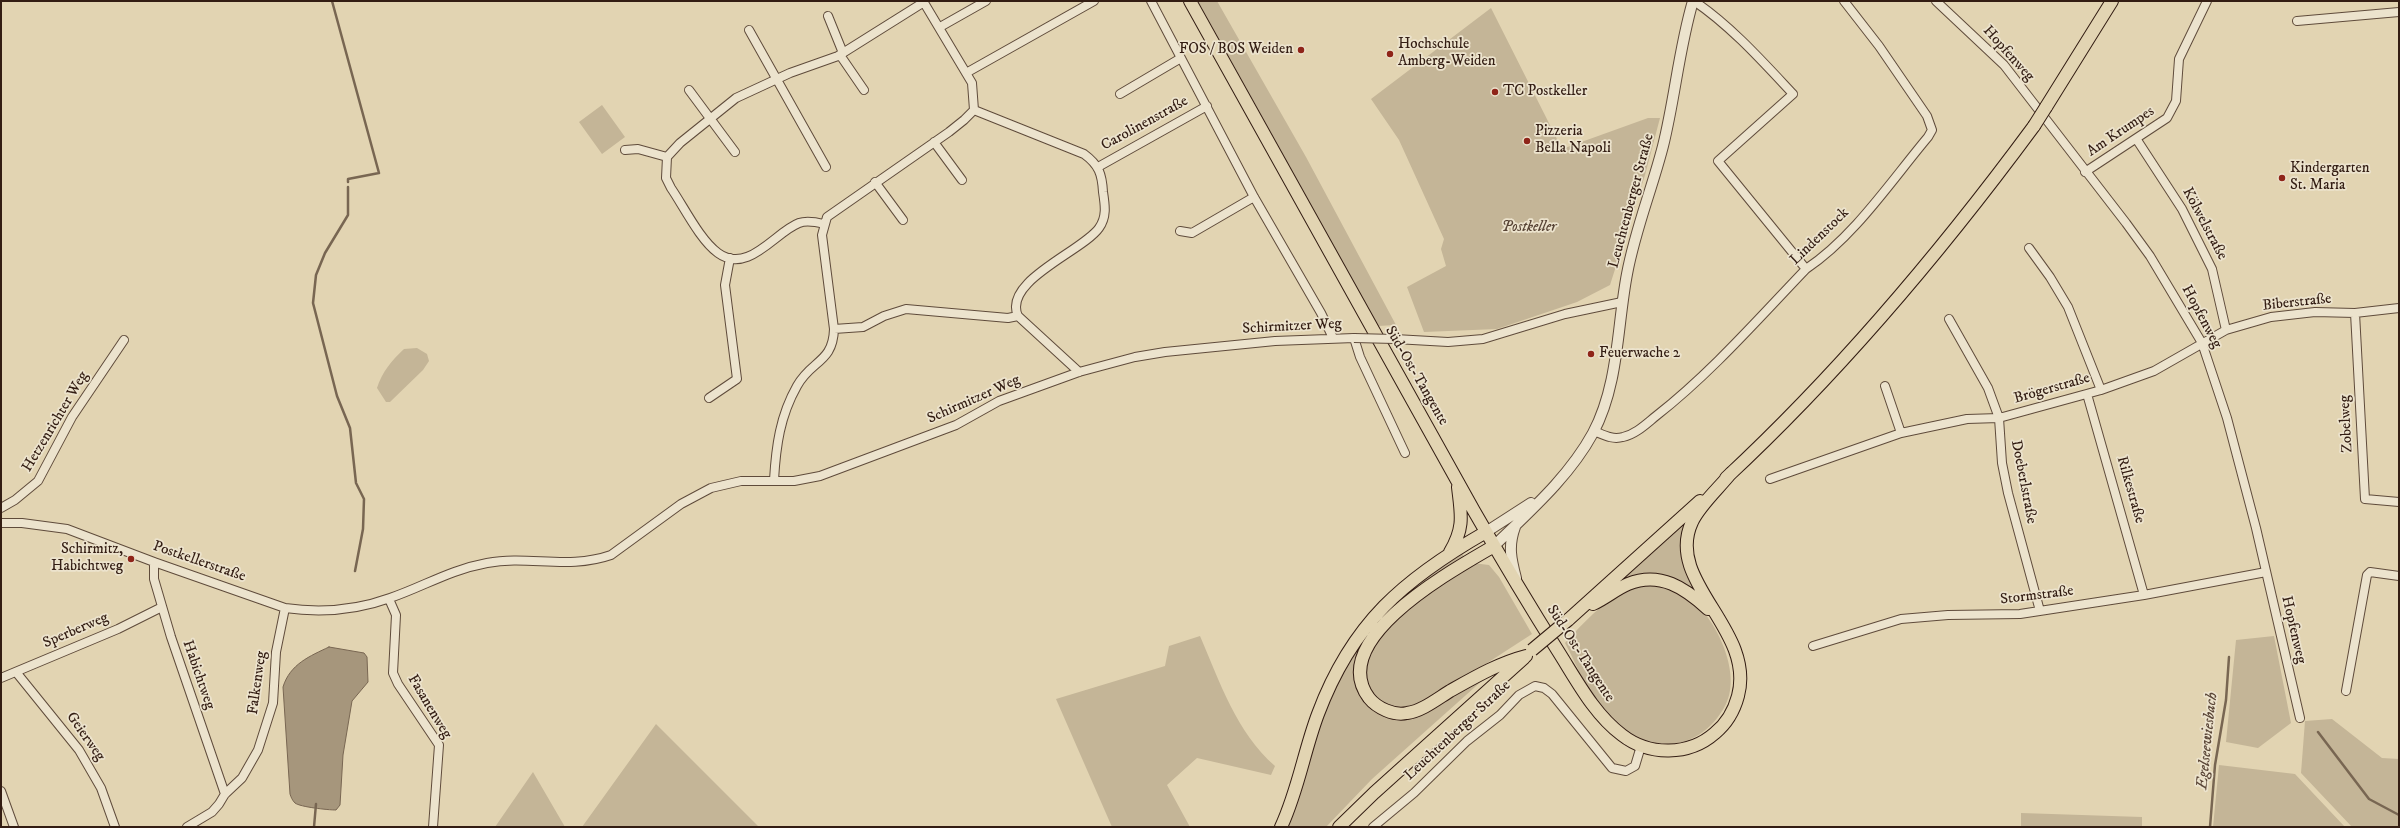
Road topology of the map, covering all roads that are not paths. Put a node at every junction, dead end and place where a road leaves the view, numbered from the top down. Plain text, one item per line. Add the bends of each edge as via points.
1 (986, 1) edge
2 (1094, 1) edge
3 (1152, 1) edge
4 (1190, 1) edge
5 (1694, 1) edge
6 (1844, 1) edge
7 (1936, 1) edge
8 (2112, 1) edge
9 (2207, 1) edge
10 (924, 2) edge
11 (2399, 12) edge
12 (828, 16) dead end
13 (2297, 21) dead end
14 (940, 27) junction
15 (749, 30) dead end
16 (842, 54) junction
17 (1181, 58) junction
18 (966, 73) junction
19 (776, 78) junction
20 (689, 90) dead end
21 (864, 90) dead end
22 (1120, 94) dead end
23 (1206, 106) junction
24 (974, 110) junction
25 (710, 118) junction
26 (2137, 140) junction
27 (934, 142) junction
28 (625, 150) dead end
29 (735, 152) dead end
30 (667, 157) junction
31 (826, 167) dead end
32 (1098, 167) junction
33 (2085, 172) junction
34 (962, 180) dead end
35 (875, 182) junction
36 (1254, 197) junction
37 (903, 220) dead end
38 (824, 224) junction
39 (1180, 231) dead end
40 (2029, 248) dead end
41 (730, 258) junction
42 (1806, 269) junction
43 (1622, 302) junction
44 (2399, 308) edge
45 (2355, 313) junction
46 (1018, 316) junction
47 (1949, 319) dead end
48 (834, 329) junction
49 (2226, 330) junction
50 (1333, 338) junction
51 (1354, 338) junction
52 (124, 340) dead end
53 (2202, 343) junction
54 (1079, 372) junction
55 (1885, 386) dead end
56 (2101, 390) junction
57 (2086, 394) junction
58 (709, 398) dead end
59 (1999, 418) junction
60 (1594, 431) junction
61 (1901, 432) junction
62 (1405, 453) dead end
63 (1731, 473) junction
64 (1770, 479) dead end
65 (774, 480) junction
66 (1457, 480) junction
67 (1552, 489) junction
68 (2399, 502) edge
69 (1, 508) edge
70 (1, 523) edge
71 (1515, 525) junction
72 (1486, 532) junction
73 (1494, 546) junction
74 (1450, 553) junction
75 (154, 562) junction
76 (2266, 572) junction
77 (2399, 576) edge
78 (1518, 585) junction
79 (2144, 595) junction
80 (389, 599) junction
81 (162, 607) junction
82 (285, 608) junction
83 (1578, 611) junction
84 (2040, 611) junction
85 (1719, 619) junction
86 (1813, 646) dead end
87 (1529, 653) junction
88 (16, 672) junction
89 (1, 678) edge
90 (2346, 690) dead end
91 (2300, 718) dead end
92 (1641, 746) junction
93 (1, 791) edge
94 (224, 794) junction
95 (14, 827) edge
96 (115, 827) edge
97 (187, 827) edge
98 (433, 827) edge
99 (1282, 827) edge
100 (1339, 827) edge
101 (1373, 827) edge

1 - 14 street
2 - 18 street
3 - 17 street
4 - 66 main road, Süd-Ost-Tangente
5 - 42 street via 1706,9 1793,94 1718,161
5 - 43 street, Leuchtenberger Straße via 1684,36 1663,146 1632,247
6 - 42 street, Lindenstock via 1918,103 1932,130 1847,233
7 - 33 street, Hopfenweg via 2004,65
8 - 63 main road, bridge via 2034,126 1915,280 1834,371
9 - 26 street, Am Krumpes via 2179,58 2176,101 2167,118
10 - 14 street
10 - 16 street
11 - 13 street
12 - 16 street
14 - 18 street
15 - 19 street
16 - 19 street
16 - 21 street
17 - 22 street
17 - 23 street
18 - 24 street via 972,83
19 - 25 street via 736,98
19 - 31 street
20 - 25 street
23 - 32 street, Carolinenstraße
23 - 36 street
24 - 27 street
24 - 32 street via 1084,154
25 - 29 street
25 - 30 street
26 - 33 street, Am Krumpes
26 - 49 street, Kölwelstraße via 2182,210 2212,269
27 - 34 street
27 - 35 street
28 - 30 street via 638,149
30 - 41 street via 666,178 671,188 712,248
32 - 46 street via 1102,174 1105,210 1099,228 1026,284 1016,300
33 - 53 street, Hopfenweg via 2150,256
35 - 37 street
35 - 38 street via 835,210
36 - 39 street via 1192,233
36 - 50 street
38 - 41 street via 798,224 756,253 745,258
38 - 48 street via 822,235
40 - 56 street via 2050,276 2068,307
41 - 58 street via 725,285 737,379
42 - 60 street, Lindenstock via 1733,346 1672,404 1642,428 1631,434 1613,438
43 - 51 street, Schirmitzer Weg, bridge via 1566,314 1483,339 1448,342
43 - 60 street, Leuchtenberger Straße via 1610,386
44 - 45 street, Biberstraße
45 - 49 street, Biberstraße via 2315,312 2271,317
45 - 68 street, Zobelweg via 2365,499
46 - 48 street via 1008,318 906,309 884,316 863,327
46 - 54 street
47 - 59 street, Doeberlstraße via 1988,388
48 - 65 street via 831,350 797,385 785,411 777,441
49 - 53 street, Biberstraße
50 - 51 street, Schirmitzer Weg
50 - 54 street, Schirmitzer Weg via 1275,341 1135,356
51 - 62 street, Schirmitzer Weg via 1360,357
52 - 69 street, Hetzenrichter Weg via 72,417 38,481 16,500
53 - 56 street, Brögerstraße via 2154,371
53 - 76 street, Hopfenweg via 2227,418
54 - 65 street, Schirmitzer Weg via 999,401 956,425 844,468 794,481
55 - 61 street
56 - 57 street, Brögerstraße
57 - 59 street, Brögerstraße
57 - 79 street, Rilkestraße
59 - 61 street, Brögerstraße via 1967,419
59 - 84 street, Doeberlstraße via 2002,463 2008,493
60 - 67 street, Leuchtenberger Straße via 1572,466
61 - 64 street, Brögerstraße
63 - 83 main road
63 - 85 main road, Süd-Ost-Tangente via 1691,523 1687,541 1688,560 1693,575
65 - 80 street, Schirmitzer Weg via 741,481 698,493 611,555 584,562 483,564 457,570
66 - 72 main road, Süd-Ost-Tangente
66 - 74 main road via 1462,525
67 - 71 street, Leuchtenberger Straße
67 - 72 street, Leuchtenberger Straße
70 - 75 street, Postkellerstraße via 67,529
71 - 73 street, Leuchtenberger Straße
71 - 78 street via 1510,540 1510,554
72 - 73 main road, Süd-Ost-Tangente
72 - 74 main road
73 - 78 main road, Süd-Ost-Tangente
73 - 87 main road via 1419,592 1391,617 1365,651 1361,682 1371,701 1382,709 1407,714 1502,662
74 - 99 main road via 1407,583 1382,606 1344,656 1317,716
75 - 81 street, Habichtweg via 154,579
75 - 82 street, Postkellerstraße
76 - 79 street, Stormstraße
76 - 91 street, Hopfenweg
77 - 90 street via 2370,572 2367,575
78 - 92 main road, Süd-Ost-Tangente via 1577,682 1602,716 1621,734
79 - 84 street, Stormstraße
80 - 82 street, Postkellerstraße via 335,610 303,611
80 - 98 street, Fasanenweg via 396,615 393,673 439,745
81 - 88 street, Sperberweg
81 - 94 street, Habichtweg
82 - 94 street, Falkenweg via 276,652 273,703 266,730 250,766 242,778
83 - 85 main road via 1629,584 1653,580 1667,581 1688,591
83 - 87 main road, bridge
84 - 86 street, Stormstraße via 1901,619
85 - 92 main road, Süd-Ost-Tangente via 1737,652 1741,674 1731,714 1706,740 1684,749 1664,751
87 - 100 main road
88 - 89 street, Sperberweg
88 - 96 street, Geierweg via 79,750 101,788
92 - 101 street, Leuchtenberger Straße via 1635,766 1626,771 1612,768 1552,694 1544,688 1535,686 1519,695 1500,715 1466,741 1414,793
93 - 95 street
94 - 97 street, Falkenweg via 212,812

